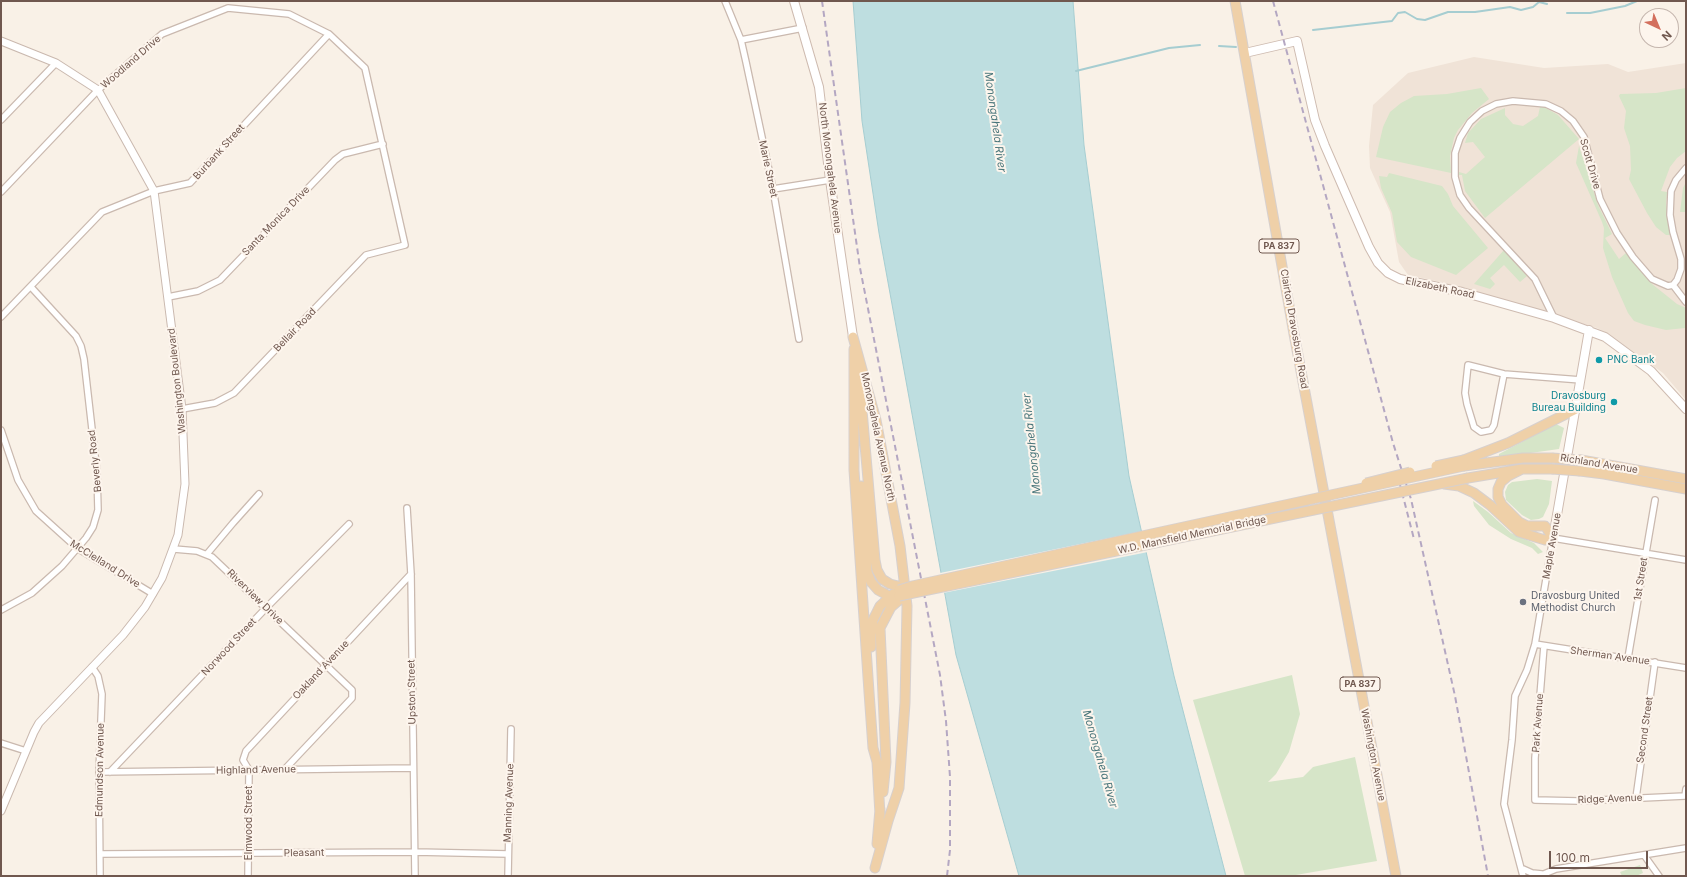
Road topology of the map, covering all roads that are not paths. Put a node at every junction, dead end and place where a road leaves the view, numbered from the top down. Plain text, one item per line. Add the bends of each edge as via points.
1 (725, 1) edge
2 (794, 1) edge
3 (1235, 1) edge
4 (803, 28) junction
5 (329, 34) junction
6 (741, 40) junction
7 (1, 41) edge
8 (1245, 53) junction
9 (56, 63) junction
10 (98, 90) junction
11 (1, 120) edge
12 (383, 144) junction
13 (1686, 168) edge
14 (830, 180) junction
15 (773, 189) junction
16 (154, 191) junction
17 (1, 192) edge
18 (405, 245) joint
19 (1673, 285) junction
20 (31, 287) junction
21 (168, 298) junction
22 (1686, 302) edge
23 (1, 317) edge
24 (1554, 318) junction
25 (1589, 330) junction
26 (854, 337) junction
27 (799, 339) dead end
28 (1504, 374) junction
29 (1581, 380) junction
30 (182, 409) junction
31 (1576, 409) junction
32 (1686, 410) edge
33 (854, 411) junction
34 (1, 430) edge
35 (1464, 463) junction
36 (1522, 469) junction
37 (1468, 478) joint
38 (1686, 479) edge
39 (1440, 483) junction
40 (1686, 489) edge
41 (259, 494) dead end
42 (1322, 495) junction
43 (1655, 500) dead end
44 (407, 508) dead end
45 (349, 524) dead end
46 (1553, 538) junction
47 (77, 548) junction
48 (174, 549) junction
49 (1646, 553) junction
50 (207, 554) junction
51 (1686, 560) edge
52 (411, 574) junction
53 (914, 589) junction
54 (899, 593) junction
55 (153, 594) junction
56 (889, 596) junction
57 (266, 608) junction
58 (1, 610) edge
59 (1535, 644) junction
60 (1544, 646) junction
61 (1628, 658) junction
62 (1655, 662) junction
63 (326, 664) junction
64 (92, 667) junction
65 (1686, 668) edge
66 (511, 729) dead end
67 (1, 743) edge
68 (26, 751) junction
69 (877, 762) junction
70 (413, 768) junction
71 (249, 770) junction
72 (286, 770) junction
73 (99, 772) junction
74 (110, 772) junction
75 (1686, 789) edge
76 (1636, 798) junction
77 (1535, 800) joint
78 (1, 811) edge
79 (880, 815) junction
80 (1686, 848) edge
81 (415, 852) junction
82 (100, 854) junction
83 (248, 854) junction
84 (508, 854) junction
85 (1644, 855) junction
86 (1523, 869) junction
87 (875, 872) edge
88 (1540, 875) edge
89 (100, 876) edge
90 (248, 876) edge
91 (415, 876) edge
92 (508, 876) edge
93 (1396, 876) edge
94 (1523, 876) edge
95 (1659, 876) edge

1 - 6 street, Marie Street
2 - 4 main road, North Monongahela Avenue
3 - 8 main road, Clairton Dravosburg Road / PA 837
4 - 6 street
4 - 14 main road, North Monongahela Avenue via 819,87
5 - 10 street, Woodland Drive via 289,14 228,8 162,34
5 - 12 street, Woodland Drive via 365,68
5 - 16 street, Burbank Street via 190,183
6 - 15 street, Marie Street
7 - 9 street, Washington Boulevard
8 - 24 main road, Elizabeth Road via 1297,41 1317,126 1369,247 1378,263 1388,273 1400,279 1462,292
8 - 42 main road, Clairton Dravosburg Road / PA 837
9 - 10 street, Washington Boulevard
9 - 11 street
10 - 16 street, Washington Boulevard
10 - 17 street, Woodland Drive
12 - 18 street, Woodland Drive
12 - 21 street, Santa Monica Drive via 343,154 335,160 220,280 198,291
13 - 19 street via 1671,191 1673,232 1681,259 1681,269
14 - 15 street
14 - 26 main road, North Monongahela Avenue
15 - 27 street, Marie Street
16 - 20 street, Burbank Street via 102,212
16 - 21 street, Washington Boulevard
18 - 30 street, Bellair Road via 366,256 234,393 215,403
19 - 22 street
19 - 24 street, Scott Drive via 1668,286 1652,279 1617,233 1600,198 1584,137 1573,121 1561,111 1546,104 1513,101 1496,104 1482,111 1470,122 1460,138 1455,153 1457,185 1469,208 1535,279
20 - 23 street, Burbank Street
20 - 47 street, Beverly Road via 76,336 84,358 99,498 93,527
21 - 30 street, Washington Boulevard
24 - 25 main road, Elizabeth Road
25 - 29 main road, Maple Avenue
25 - 32 main road, Elizabeth Road via 1622,348 1651,371
26 - 33 main road, Monongahela Avenue North
26 - 54 main road via 874,560 882,579
26 - 87 main road, Monongahela Avenue North via 878,428 900,546 907,606 905,704 899,788
28 - 28 street via 1494,425 1491,430 1481,432 1474,427 1467,404 1465,393 1468,365
28 - 29 street
29 - 31 main road, Maple Avenue
30 - 48 street, Washington Boulevard via 185,484
31 - 35 main road
31 - 46 main road, Maple Avenue
33 - 56 main road via 867,572 878,590
33 - 69 main road, Monongahela Avenue North via 854,470 860,574 873,748
34 - 47 street, McClelland Drive via 12,464 36,511
35 - 38 main road, Richland Avenue, bridge via 1523,458 1582,460
35 - 42 main road, W.D. Mansfield Memorial Bridge, bridge via 1379,478
36 - 37 main road, Richland Avenue
36 - 40 main road, Richland Avenue, bridge via 1580,471
36 - 46 main road via 1501,482 1498,497 1502,506 1527,526 1545,526
37 - 39 main road, W.D. Mansfield Memorial Bridge, bridge
39 - 46 main road, bridge via 1459,486 1474,493 1519,532 1545,540
39 - 53 main road, W.D. Mansfield Memorial Bridge, bridge
41 - 50 street
42 - 53 main road, W.D. Mansfield Memorial Bridge, bridge
42 - 93 main road, Washington Avenue / PA 837
43 - 49 street, 1st Street
44 - 52 street, Upston Street
45 - 57 street, Norwood Street
46 - 49 street
46 - 59 street, Maple Avenue
47 - 55 street, McClelland Drive
47 - 58 street, Beverly Road via 41,585
48 - 50 street, Riverview Drive
48 - 55 street, Washington Boulevard
49 - 51 street
49 - 61 street, 1st Street
50 - 57 street, Riverview Drive
52 - 63 street, Oakland Avenue
52 - 70 street, Upston Street
53 - 54 main road, bridge
53 - 54 main road, bridge
54 - 56 main road
54 - 79 main road via 880,628 886,762
55 - 64 street, Washington Boulevard via 123,635
56 - 69 main road via 880,606 871,634
57 - 63 street, Riverview Drive
57 - 74 street, Norwood Street
59 - 60 street, Sherman Avenue
59 - 86 street, Maple Avenue via 1515,696 1504,804
60 - 61 street, Sherman Avenue
60 - 77 street, Park Avenue via 1535,758
61 - 62 street, Sherman Avenue
62 - 65 street, Sherman Avenue
62 - 76 street, Second Street
63 - 71 street, Oakland Avenue via 246,751 243,760
63 - 72 street, Riverview Drive via 352,690 352,698
64 - 68 street, Washington Boulevard via 40,723
64 - 73 street, Edmundson Avenue via 101,684 102,694
66 - 84 street, Manning Avenue
67 - 68 street
68 - 78 street, Washington Boulevard
69 - 79 main road, Monongahela Avenue North
70 - 72 street, Highland Avenue
70 - 81 street, Upston Street
71 - 72 street, Highland Avenue
71 - 74 street, Highland Avenue
71 - 83 street, Elmwood Street
73 - 74 street, Highland Avenue
73 - 82 street, Edmundson Avenue
75 - 76 street, Ridge Avenue via 1684,796
76 - 77 street, Ridge Avenue
79 - 87 main road
80 - 85 street
81 - 83 street, Pleasant
81 - 84 street, Pleasant
81 - 91 street, Upston Street
82 - 83 street, Pleasant
82 - 89 street, Edmundson Avenue
83 - 90 street, Elmwood Street
84 - 92 street, Manning Avenue
85 - 88 street via 1556,869
85 - 95 street
86 - 88 street
86 - 94 street, Maple Avenue

